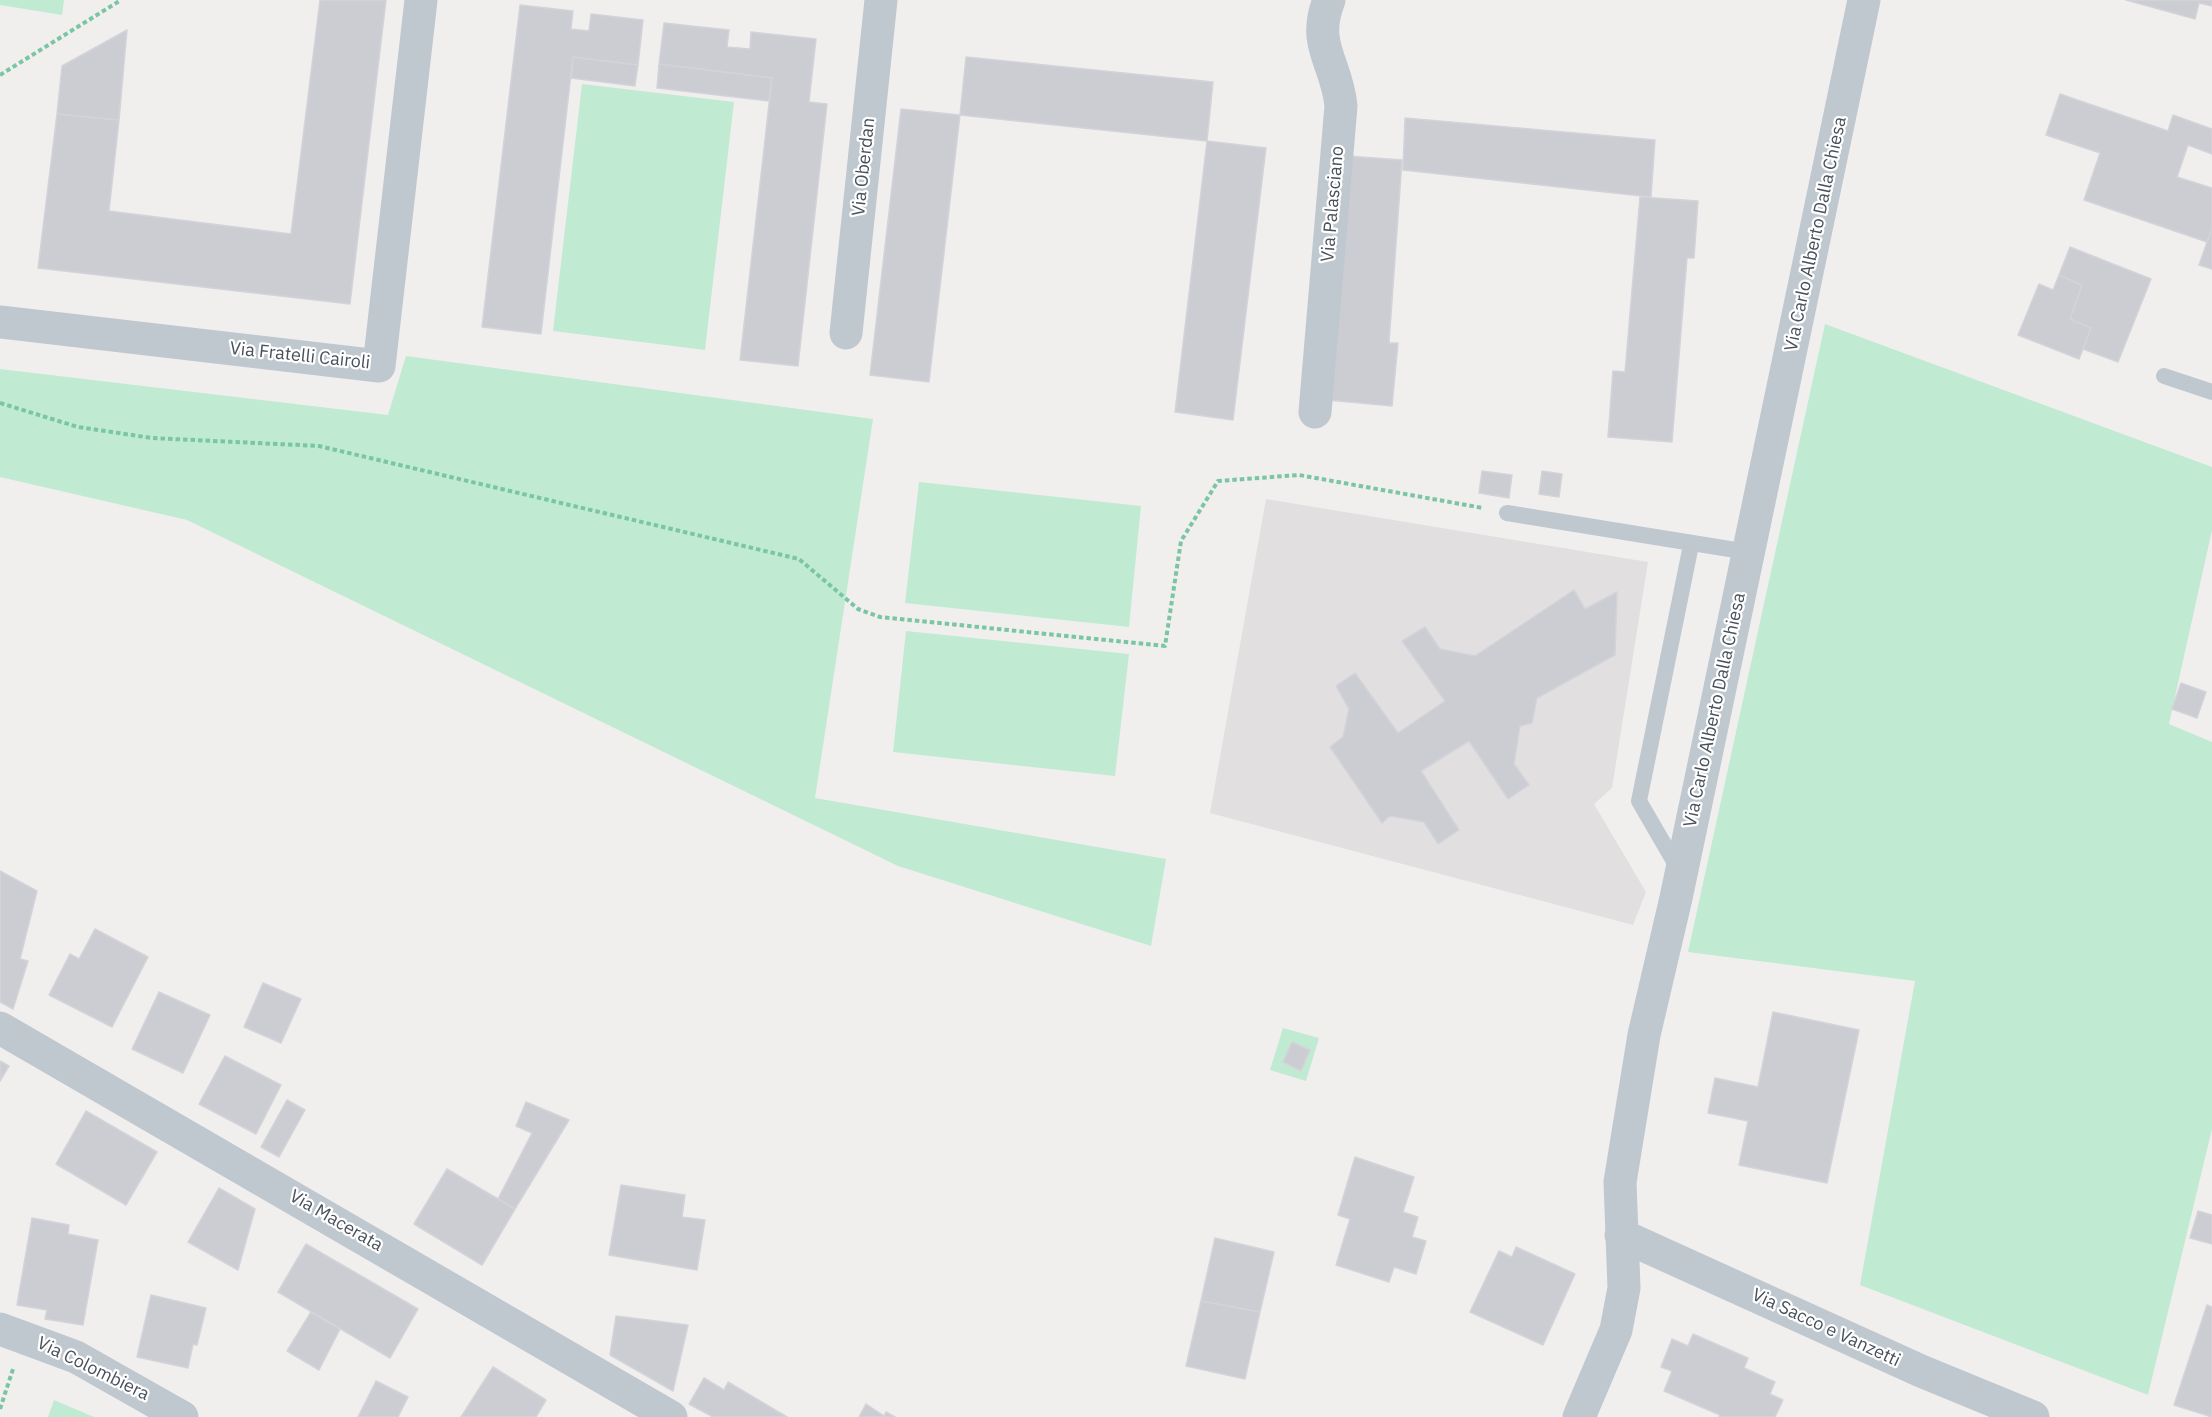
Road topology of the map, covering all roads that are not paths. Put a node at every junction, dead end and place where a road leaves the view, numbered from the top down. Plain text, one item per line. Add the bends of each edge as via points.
1 (421, 0) edge
2 (880, 0) edge
3 (1329, 0) edge
4 (1864, 0) edge
5 (0, 322) edge
6 (846, 333) dead end
7 (2164, 376) dead end
8 (2212, 392) edge
9 (1315, 412) dead end
10 (1507, 513) road end
11 (1691, 545) junction
12 (1748, 552) junction
13 (1681, 874) junction
14 (0, 1028) edge
15 (1621, 1235) junction
16 (0, 1329) edge
17 (182, 1417) edge
18 (671, 1417) edge
19 (1579, 1417) edge
20 (2033, 1417) edge

1 - 5 street, Via Fratelli Cairoli via 379,366
2 - 6 street, Via Oberdan
3 - 9 street, Via Palasciano via 1322,22 1323,49 1339,83 1341,106
4 - 12 street, Via Carlo Alberto Dalla Chiesa
7 - 8 lane
10 - 11 lane
11 - 12 lane
11 - 13 lane via 1639,801
12 - 13 street, Via Carlo Alberto Dalla Chiesa
13 - 15 street, Via Carlo Alberto Dalla Chiesa via 1640,1057 1620,1182
14 - 18 street, Via Macerata
15 - 19 street, Via Carlo Alberto Dalla Chiesa via 1624,1288 1616,1330
15 - 20 street, Via Sacco e Vanzetti
16 - 17 street, Via Colombiera via 76,1357

